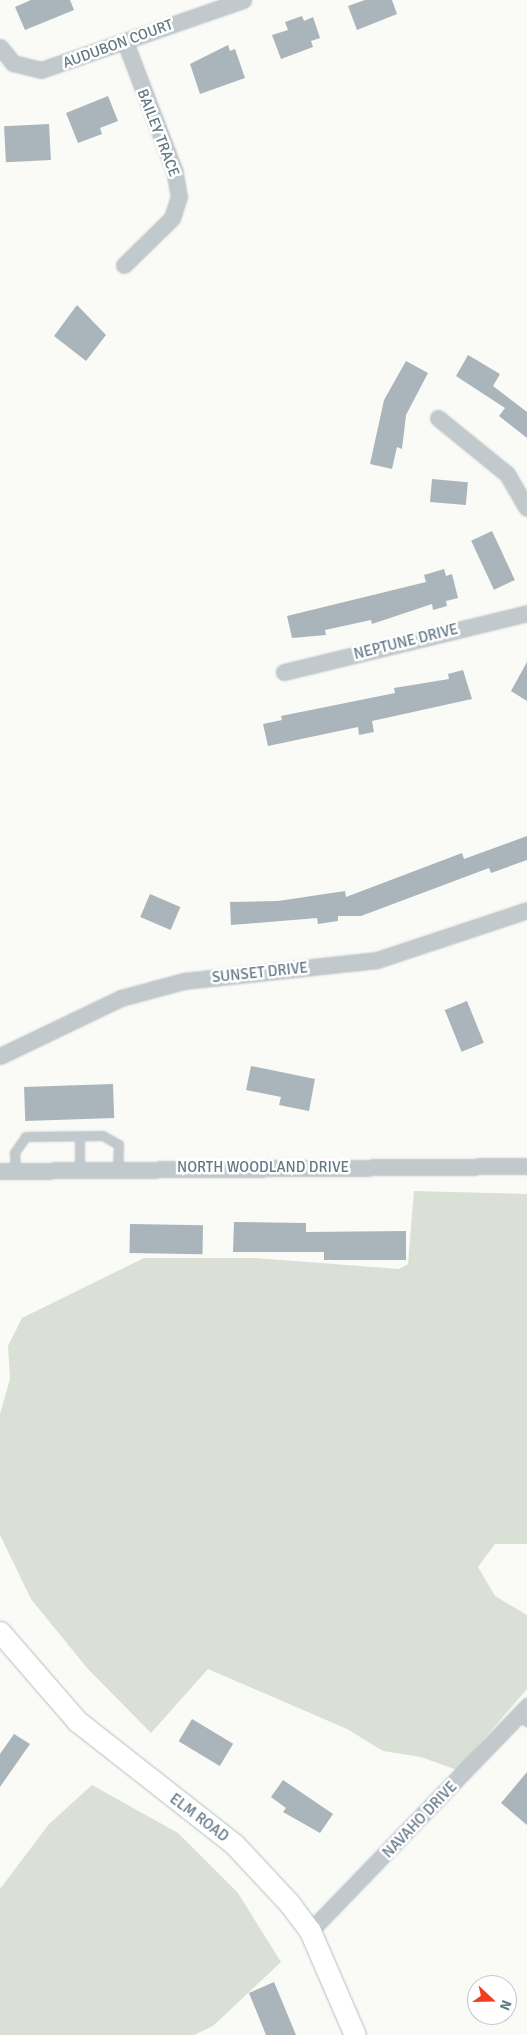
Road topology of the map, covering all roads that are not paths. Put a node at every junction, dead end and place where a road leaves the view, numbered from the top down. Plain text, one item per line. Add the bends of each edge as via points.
1 (242, 0) edge
2 (125, 42) junction
3 (0, 47) edge
4 (124, 266) dead end
5 (438, 418) dead end
6 (527, 508) edge
7 (527, 613) edge
8 (284, 672) dead end
9 (527, 910) edge
10 (0, 1056) edge
11 (80, 1136) junction
12 (527, 1166) edge
13 (118, 1170) junction
14 (0, 1171) edge
15 (16, 1171) junction
16 (80, 1171) junction
17 (0, 1632) edge
18 (524, 1714) edge
19 (310, 1931) junction
20 (355, 2035) edge

1 - 2 street, AUDUBON COURT
2 - 3 street, AUDUBON COURT via 41,70 13,63
2 - 4 street, BAILEY TRACE via 174,170 179,197 165,227
5 - 6 street via 507,474
7 - 8 street, NEPTUNE DRIVE
9 - 10 street, SUNSET DRIVE via 377,960 184,981 121,998
11 - 13 lane via 104,1136 119,1145
11 - 15 lane via 26,1137 15,1153
11 - 16 lane
12 - 13 street, NORTH WOODLAND DRIVE
13 - 16 street, NORTH WOODLAND DRIVE
14 - 15 street, NORTH WOODLAND DRIVE
15 - 16 street, NORTH WOODLAND DRIVE
17 - 19 street, ELM ROAD via 77,1721 234,1844
18 - 19 street, NAVAHO DRIVE
19 - 20 street, ELM ROAD

